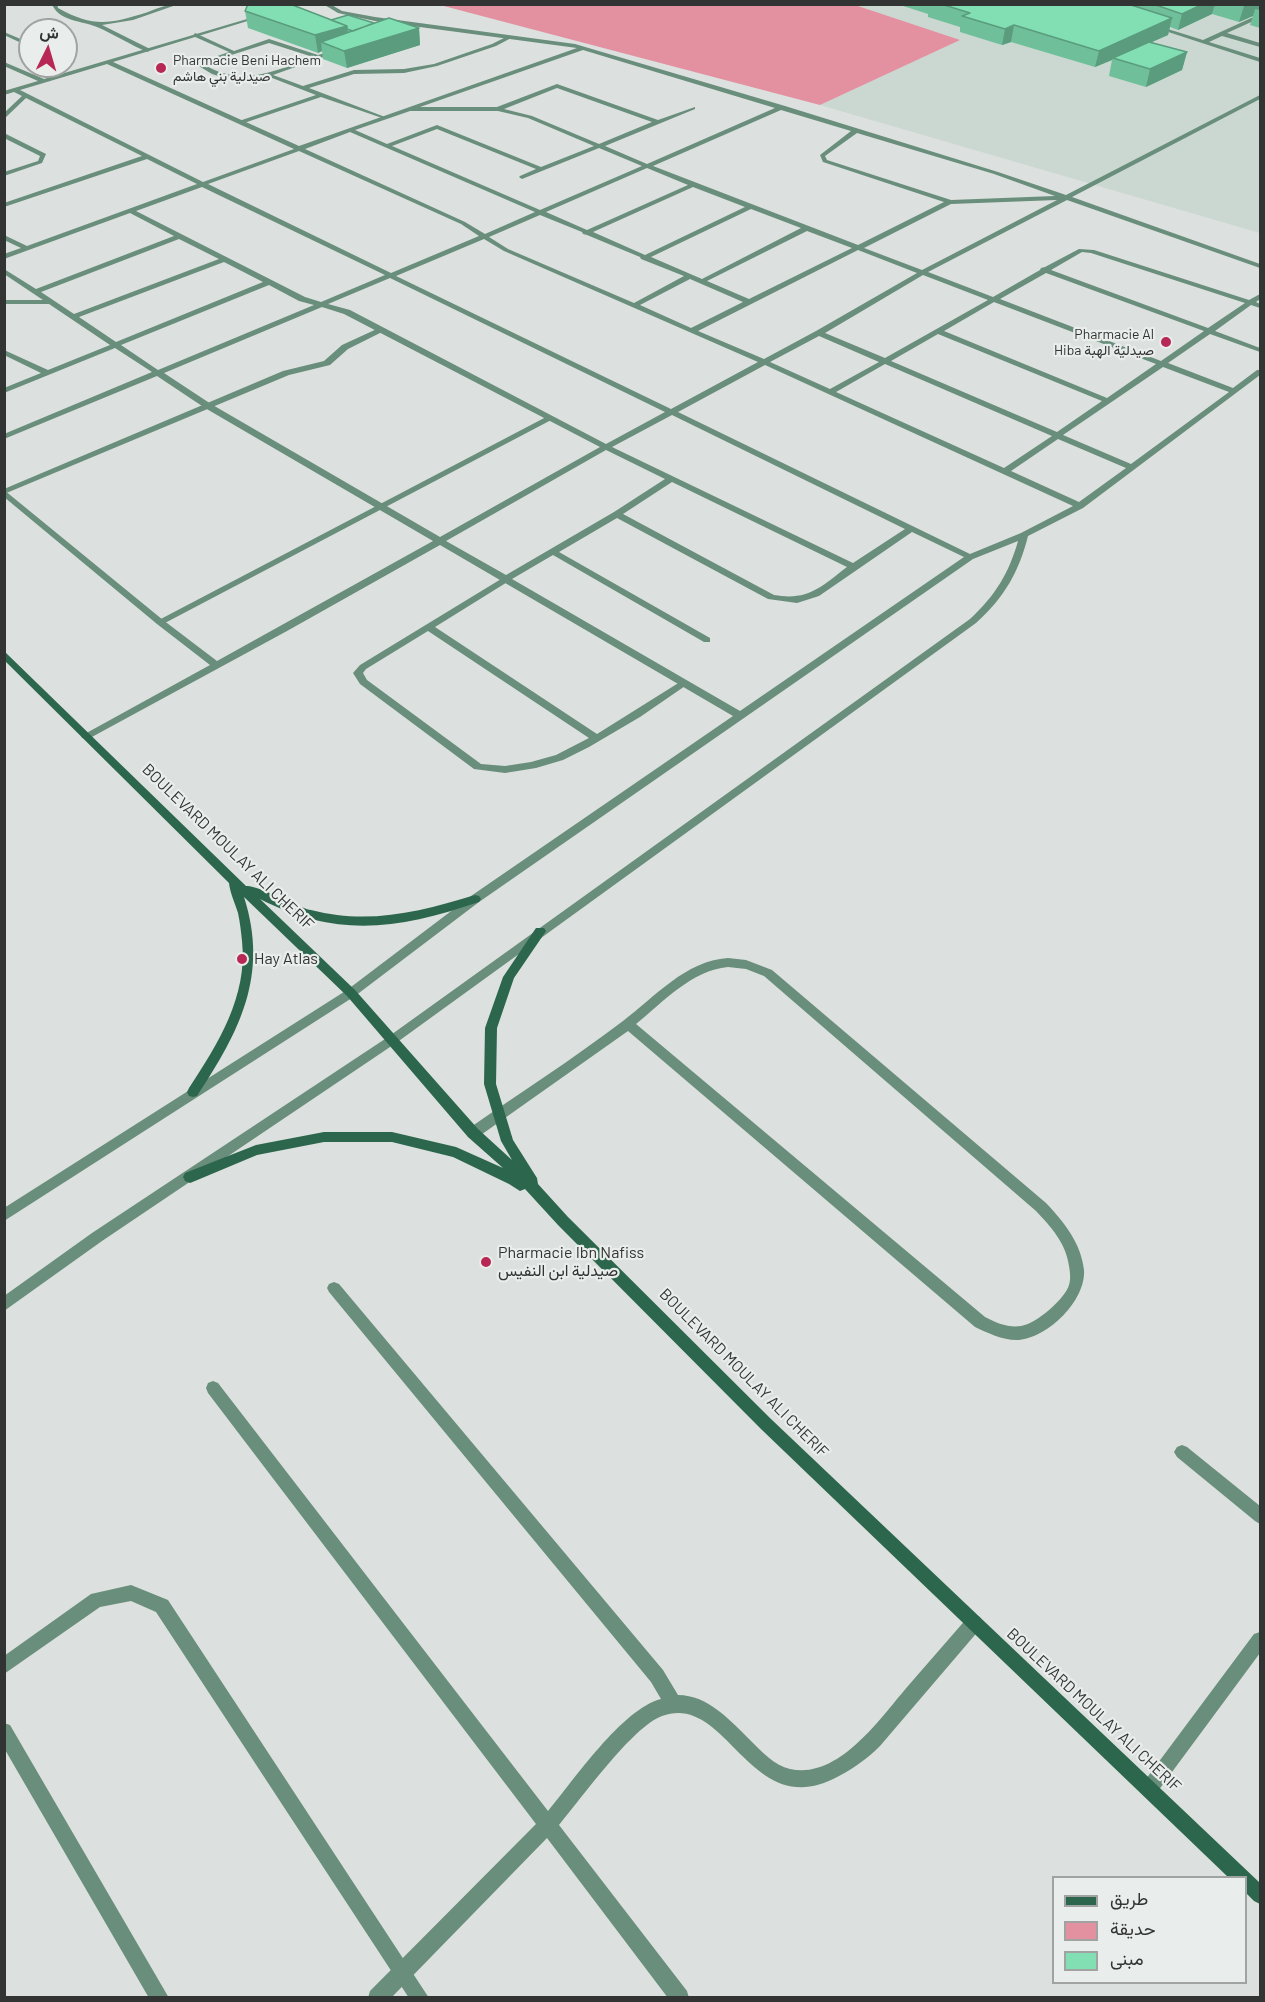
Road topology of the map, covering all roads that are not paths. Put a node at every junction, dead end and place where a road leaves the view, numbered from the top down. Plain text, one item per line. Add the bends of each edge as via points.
1 (54, 4) edge
2 (177, 4) edge
3 (325, 4) edge
4 (267, 13) edge
5 (1260, 16) edge
6 (406, 23) junction
7 (94, 24) junction
8 (1148, 25) edge
9 (395, 29) edge
10 (4, 33) edge
11 (1223, 34) junction
12 (195, 35) junction
13 (510, 37) junction
14 (18, 39) edge
15 (1204, 42) junction
16 (1260, 45) edge
17 (350, 46) edge
18 (582, 48) junction
19 (148, 50) junction
20 (233, 52) junction
21 (318, 57) junction
22 (1260, 60) edge
23 (108, 62) junction
24 (4, 64) edge
25 (78, 68) edge
26 (82, 70) junction
27 (266, 74) junction
28 (43, 81) junction
29 (303, 88) junction
30 (15, 90) junction
31 (4, 93) edge
32 (26, 95) junction
33 (321, 95) junction
34 (1260, 97) edge
35 (783, 107) junction
36 (693, 108) dead end
37 (407, 109) junction
38 (498, 109) junction
39 (4, 117) edge
40 (383, 118) junction
41 (241, 122) junction
42 (657, 122) junction
43 (350, 130) junction
44 (857, 130) junction
45 (4, 135) edge
46 (600, 145) junction
47 (387, 146) junction
48 (301, 148) junction
49 (147, 157) junction
50 (647, 165) junction
51 (541, 169) junction
52 (4, 174) edge
53 (522, 177) dead end
54 (202, 184) junction
55 (693, 184) junction
56 (1064, 197) junction
57 (950, 202) junction
58 (4, 206) edge
59 (750, 207) junction
60 (131, 211) junction
61 (541, 212) junction
62 (807, 228) junction
63 (585, 233) junction
64 (180, 236) junction
65 (4, 237) edge
66 (483, 237) junction
67 (858, 248) junction
68 (27, 249) junction
69 (4, 257) edge
70 (643, 258) junction
71 (225, 259) junction
72 (1260, 266) edge
73 (1043, 269) junction
74 (4, 271) edge
75 (923, 272) junction
76 (390, 275) junction
77 (688, 277) junction
78 (268, 282) junction
79 (701, 282) junction
80 (36, 292) junction
81 (1260, 296) edge
82 (992, 299) junction
83 (4, 302) edge
84 (51, 302) junction
85 (749, 302) junction
86 (1251, 303) junction
87 (319, 304) junction
88 (633, 306) junction
89 (1260, 306) edge
90 (74, 317) junction
91 (382, 330) junction
92 (691, 331) junction
93 (937, 331) junction
94 (1210, 331) junction
95 (819, 333) junction
96 (116, 346) junction
97 (1260, 350) edge
98 (4, 352) edge
99 (885, 361) junction
100 (766, 363) junction
101 (1163, 364) junction
102 (1260, 372) edge
103 (47, 373) junction
104 (157, 373) junction
105 (4, 391) edge
106 (1234, 391) junction
107 (831, 392) junction
108 (1108, 401) junction
109 (208, 406) junction
110 (671, 412) junction
111 (550, 418) junction
112 (1058, 436) junction
113 (4, 437) edge
114 (606, 447) junction
115 (1133, 468) junction
116 (1006, 471) junction
117 (671, 479) junction
118 (5, 492) edge
119 (378, 506) junction
120 (1080, 506) junction
121 (617, 514) junction
122 (910, 530) junction
123 (1024, 535) junction
124 (439, 541) junction
125 (552, 551) junction
126 (970, 557) junction
127 (853, 567) junction
128 (506, 579) junction
129 (160, 622) junction
130 (428, 627) junction
131 (707, 639) dead end
132 (4, 654) edge
133 (216, 665) junction
134 (683, 684) junction
135 (740, 716) junction
136 (86, 736) junction
137 (596, 738) junction
138 (233, 880) junction
139 (475, 899) junction
140 (540, 931) junction
141 (351, 993) junction
142 (628, 1024) junction
143 (392, 1040) junction
144 (193, 1092) junction
145 (499, 1114) junction
146 (473, 1133) junction
147 (190, 1176) junction
148 (541, 1196) junction
149 (4, 1215) edge
150 (563, 1221) junction
151 (334, 1288) dead end
152 (4, 1305) edge
153 (213, 1388) dead end
154 (1182, 1452) dead end
155 (1260, 1516) edge
156 (974, 1623) junction
157 (1260, 1640) edge
158 (4, 1666) edge
159 (674, 1704) junction
160 (4, 1731) edge
161 (1149, 1789) junction
162 (549, 1824) junction
163 (1240, 1876) edge
164 (1247, 1883) edge
165 (1260, 1895) edge
166 (402, 1971) junction
167 (160, 1998) edge
168 (377, 1998) edge
169 (420, 1998) edge
170 (680, 1998) edge

1 - 7 street via 65,14
2 - 7 street
3 - 6 street via 353,15
4 - 12 street
5 - 11 street
6 - 9 street
6 - 13 street
7 - 19 street
8 - 15 street
10 - 14 street
11 - 15 street
11 - 16 street
12 - 19 street
12 - 20 street
13 - 18 street
13 - 29 street via 435,64 398,72 354,72
15 - 22 street
17 - 21 street
18 - 35 street
18 - 37 street
19 - 23 street
20 - 21 street via 272,41
20 - 27 street via 199,64 235,79
21 - 27 street
23 - 26 street
23 - 41 street
24 - 28 street
25 - 26 street
26 - 28 street
27 - 29 street
28 - 30 street
29 - 33 street
30 - 31 street
30 - 32 street
32 - 39 street
32 - 49 street
33 - 40 street
33 - 41 street
34 - 56 street
35 - 44 street
35 - 50 street
36 - 42 street
37 - 38 street
37 - 40 street
38 - 42 street via 557,86
38 - 46 street via 530,117
40 - 43 street
41 - 48 street
42 - 46 street
43 - 47 street
43 - 48 street
44 - 56 street
44 - 57 street via 822,156 825,161
45 - 52 street via 44,155 40,162
46 - 50 street
46 - 51 street
47 - 51 street via 437,127
47 - 61 street
48 - 54 street
48 - 66 street via 463,223
49 - 54 street
49 - 58 street
50 - 55 street
50 - 61 street
51 - 53 street
54 - 60 street
54 - 76 street
55 - 59 street
55 - 63 street
56 - 57 street
56 - 72 street
56 - 75 street
57 - 67 street
59 - 62 street
59 - 70 street
60 - 64 street
60 - 68 street
61 - 63 street
61 - 66 street
62 - 67 street
62 - 79 street
63 - 70 street
64 - 71 street
64 - 80 street
65 - 68 street
66 - 76 street
66 - 88 street
67 - 75 street
67 - 85 street
68 - 69 street
70 - 77 street
71 - 78 street
71 - 90 street
73 - 82 street
73 - 86 street via 1076,251 1092,250
73 - 94 street
74 - 80 street
75 - 82 street
75 - 95 street
76 - 87 street
76 - 110 street
77 - 79 street
77 - 88 street
78 - 87 street
78 - 96 street
79 - 85 street
80 - 84 street
81 - 86 street
82 - 93 street
82 - 101 street
83 - 84 street
84 - 90 street
85 - 92 street
86 - 89 street
86 - 94 street
87 - 91 street via 347,312
87 - 104 street
88 - 92 street
90 - 96 street
91 - 109 street via 345,347 327,363 286,373
91 - 111 street
92 - 100 street
93 - 99 street
93 - 108 street
94 - 97 street
94 - 101 street
95 - 99 street
95 - 100 street
96 - 103 street
96 - 104 street
98 - 103 street
99 - 107 street
99 - 112 street
100 - 107 street
100 - 110 street
101 - 106 street
101 - 108 street
102 - 106 street
103 - 105 street
104 - 109 street
104 - 113 street
106 - 115 street
107 - 116 street
108 - 112 street
109 - 118 street
109 - 119 street
110 - 114 street
110 - 122 street
111 - 114 street
111 - 119 street
112 - 115 street
112 - 116 street
114 - 117 street
114 - 124 street
115 - 120 street
116 - 120 street
117 - 121 street
117 - 127 street
118 - 129 street
119 - 124 street
119 - 129 street
120 - 123 street
121 - 125 street
121 - 127 street via 771,597 790,602 807,600
122 - 126 street
122 - 127 street
123 - 126 street
123 - 140 street via 1009,582 988,609
124 - 128 street
124 - 133 street
125 - 128 street
125 - 131 street
126 - 135 street
128 - 130 street
128 - 134 street
129 - 133 street
130 - 137 street
130 - 137 street via 358,673 363,682 478,767 519,769 542,764
132 - 136 main road, BOULEVARD MOULAY ALI CHERIF
133 - 136 street
134 - 135 street
134 - 137 street
135 - 139 street
136 - 138 main road, BOULEVARD MOULAY ALI CHERIF
138 - 139 main road via 298,912 340,922 387,922 433,915
138 - 141 main road, BOULEVARD MOULAY ALI CHERIF
138 - 144 main road via 245,910 250,943 248,978 238,1016 219,1054
139 - 141 street
140 - 143 street
140 - 145 main road via 509,976 492,1028 490,1084
141 - 143 main road, BOULEVARD MOULAY ALI CHERIF
141 - 144 street
142 - 142 street via 980,1322 1006,1332 1036,1328 1076,1288 1074,1255 1061,1229 1041,1207 768,972 740,963 708,966
142 - 145 street
143 - 146 main road, BOULEVARD MOULAY ALI CHERIF
143 - 147 street
144 - 149 street
145 - 146 street
145 - 148 main road via 507,1141
146 - 148 main road, BOULEVARD MOULAY ALI CHERIF
147 - 150 main road via 256,1150 324,1137 392,1137 456,1152 514,1180
147 - 152 street via 96,1237
148 - 150 main road, BOULEVARD MOULAY ALI CHERIF
150 - 156 main road, BOULEVARD MOULAY ALI CHERIF via 766,1424
151 - 159 street via 657,1676
153 - 162 street
154 - 155 street
156 - 159 street via 863,1751 813,1778 789,1778 766,1768 703,1709
156 - 161 main road, BOULEVARD MOULAY ALI CHERIF
157 - 161 street
158 - 166 street via 97,1600 130,1593 162,1606
159 - 162 street via 658,1708 622,1738
160 - 167 street
161 - 163 main road, BOULEVARD MOULAY ALI CHERIF
162 - 166 street
162 - 170 street
164 - 165 main road
166 - 168 street
166 - 169 street

